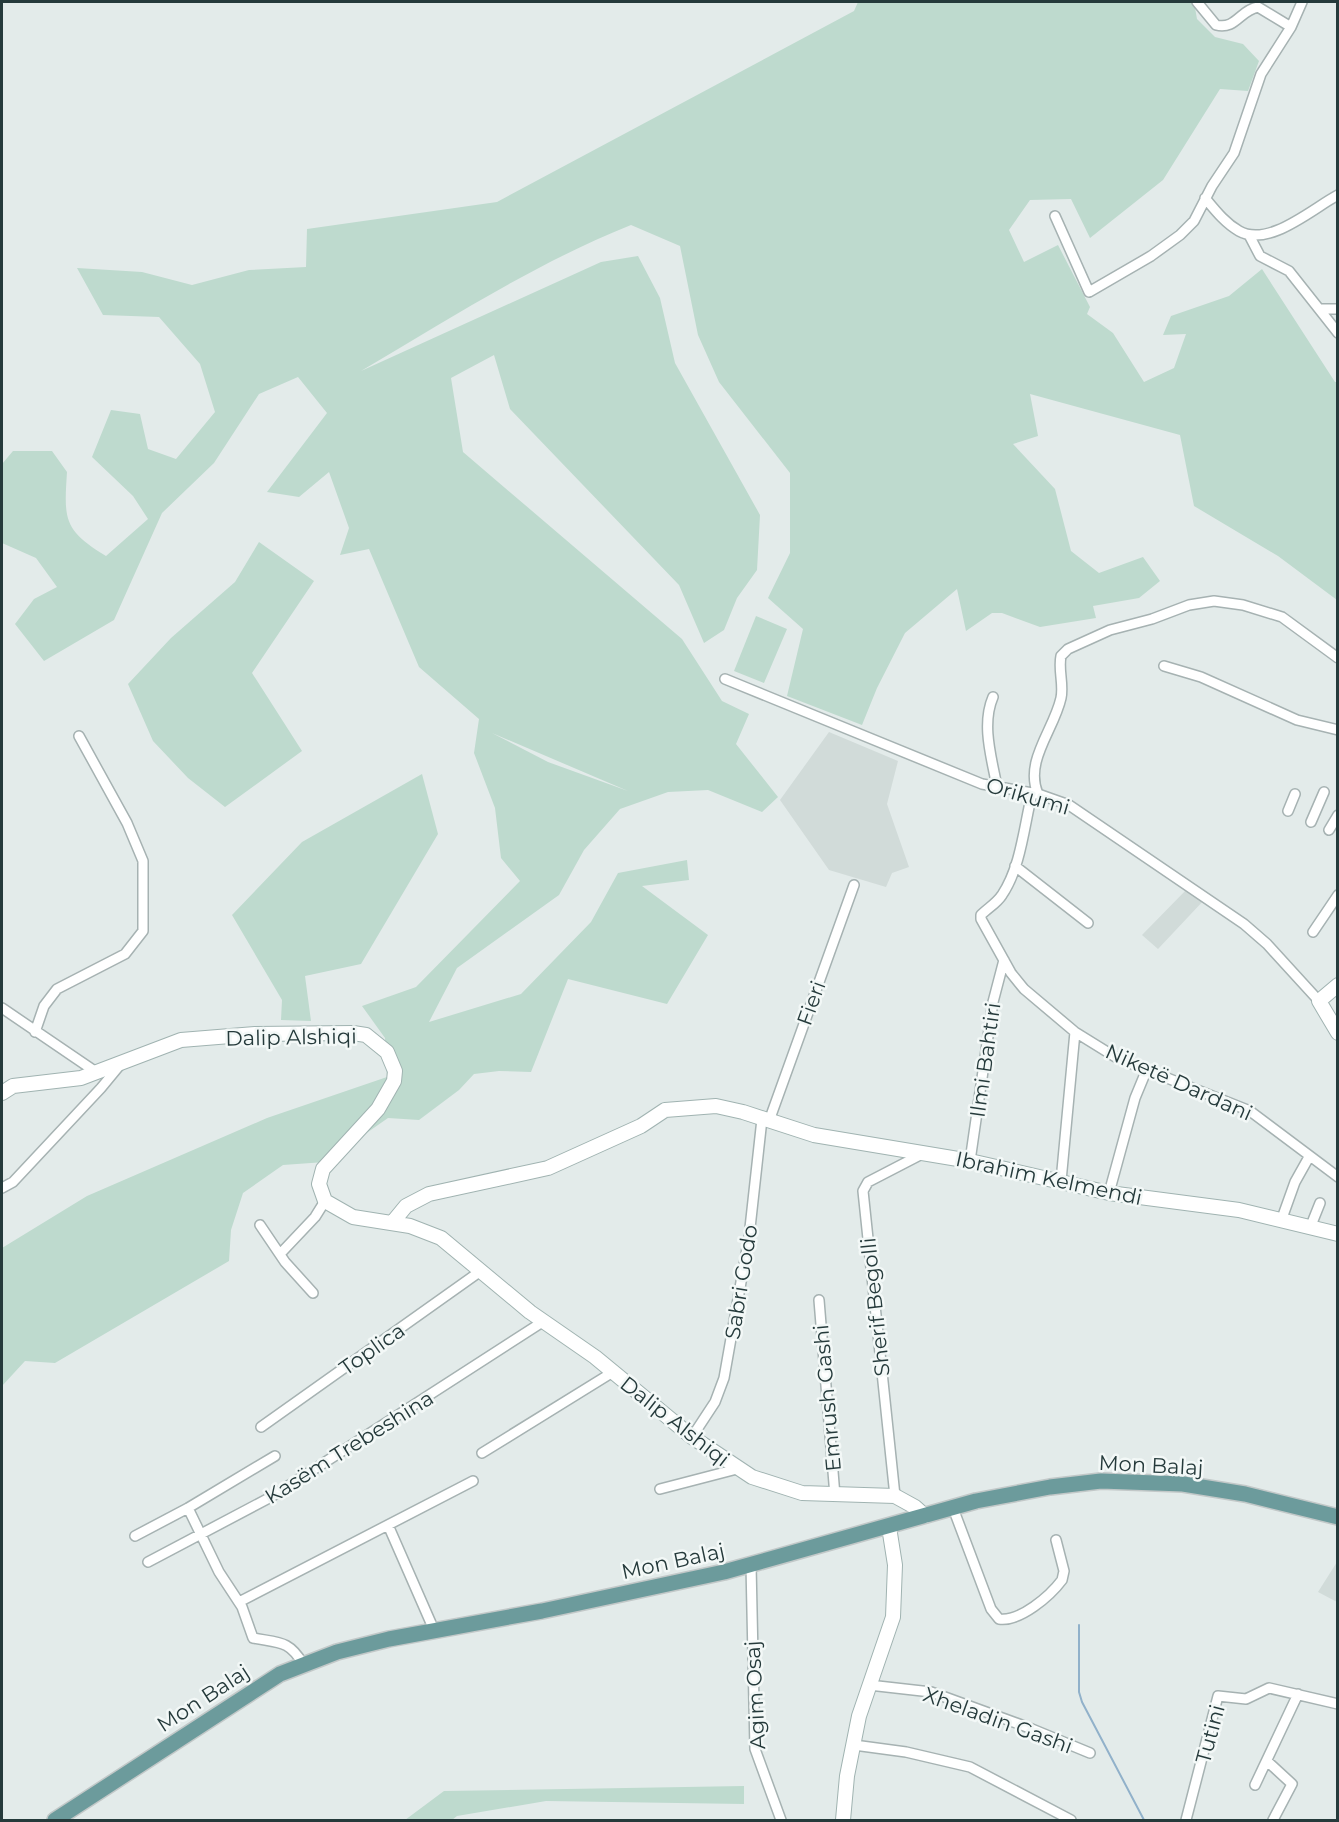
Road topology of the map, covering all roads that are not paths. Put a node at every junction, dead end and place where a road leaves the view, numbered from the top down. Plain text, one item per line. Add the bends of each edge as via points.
1 (1197, 2) edge
2 (1302, 2) edge
3 (1291, 27) junction
4 (1338, 185) edge
5 (1336, 195) edge
6 (1205, 198) junction
7 (1055, 216) dead end
8 (1249, 235) junction
9 (1322, 309) junction
10 (1338, 309) edge
11 (1338, 333) edge
12 (1338, 658) edge
13 (1164, 666) dead end
14 (725, 680) dead end
15 (993, 698) dead end
16 (1338, 730) edge
17 (79, 736) dead end
18 (997, 787) junction
19 (1324, 792) dead end
20 (1035, 794) junction
21 (1295, 794) dead end
22 (1287, 811) dead end
23 (1338, 815) edge
24 (1311, 822) dead end
25 (1329, 830) dead end
26 (1015, 866) junction
27 (854, 885) dead end
28 (1338, 895) edge
29 (1088, 923) dead end
30 (1313, 933) dead end
31 (1004, 960) junction
32 (1338, 985) edge
33 (1319, 1001) junction
34 (2, 1008) edge
35 (35, 1032) junction
36 (1075, 1032) junction
37 (1338, 1033) edge
38 (121, 1062) junction
39 (1147, 1069) junction
40 (96, 1072) junction
41 (2, 1093) edge
42 (766, 1120) junction
43 (924, 1153) junction
44 (1309, 1157) junction
45 (970, 1161) junction
46 (1338, 1177) edge
47 (1061, 1181) junction
48 (2, 1188) edge
49 (1109, 1193) junction
50 (325, 1201) junction
51 (1320, 1203) dead end
52 (1281, 1221) junction
53 (392, 1223) junction
54 (260, 1225) dead end
55 (1310, 1228) junction
56 (1338, 1234) edge
57 (279, 1254) junction
58 (482, 1270) junction
59 (313, 1293) dead end
60 (819, 1300) dead end
61 (544, 1321) junction
62 (613, 1372) junction
63 (261, 1427) dead end
64 (692, 1437) junction
65 (482, 1453) dead end
66 (275, 1456) dead end
67 (737, 1468) junction
68 (473, 1480) dead end
69 (660, 1489) dead end
70 (835, 1496) junction
71 (895, 1496) junction
72 (188, 1508) junction
73 (953, 1508) junction
74 (925, 1516) junction
75 (1338, 1517) edge
76 (388, 1525) junction
77 (889, 1527) junction
78 (202, 1533) junction
79 (135, 1536) dead end
80 (1056, 1540) dead end
81 (148, 1562) dead end
82 (751, 1565) junction
83 (239, 1602) junction
84 (434, 1630) junction
85 (303, 1664) junction
86 (869, 1685) junction
87 (1298, 1694) junction
88 (1338, 1704) edge
89 (854, 1746) junction
90 (1090, 1753) dead end
91 (1267, 1761) junction
92 (1255, 1785) dead end
93 (55, 1821) edge
94 (781, 1821) edge
95 (843, 1821) edge
96 (1071, 1821) edge
97 (1186, 1821) edge
98 (1273, 1821) edge

1 - 3 street via 1216,25 1234,24 1258,7
2 - 3 street
3 - 6 street via 1261,74 1238,144
4 - 5 street
5 - 8 street via 1290,224
6 - 7 street via 1194,221 1180,235 1089,292
6 - 8 street via 1228,223
8 - 9 street via 1260,256 1289,271
9 - 10 street
9 - 11 street
12 - 20 street via 1282,617 1214,601 1188,605 1079,643 1061,656 1059,704 1034,769
13 - 16 street via 1201,677 1297,720
14 - 18 street, Orikumi
15 - 18 street via 987,724
17 - 35 street via 127,823 143,861 143,931 125,954 57,989 44,1006
18 - 20 street, Orikumi
19 - 24 street
20 - 26 street
20 - 33 street, Orikumi via 1061,800 1095,820 1244,924
21 - 22 street
23 - 25 street
26 - 29 street
26 - 31 street, Niketë Dardani via 1004,892 981,915
27 - 42 street, Fieri
28 - 30 street
31 - 36 street, Niketë Dardani via 1024,989
31 - 45 street, Ilmi Bahtiri via 993,1002
32 - 33 street
33 - 37 street
34 - 35 street
35 - 40 street
36 - 39 street, Niketë Dardani via 1117,1058
36 - 47 street
38 - 40 street, Dalip Alshiqi
38 - 48 street via 13,1182
38 - 50 street, Dalip Alshiqi via 181,1040 255,1034 366,1035 392,1062 394,1081 378,1109 323,1168 318,1177
39 - 44 street, Niketë Dardani via 1250,1111
39 - 49 street
40 - 41 street, Dalip Alshiqi via 81,1078 13,1086
42 - 43 street, Ibrahim Kelmendi via 814,1135
42 - 53 street, Ibrahim Kelmendi via 716,1106 665,1110 640,1126 548,1168 417,1199
42 - 64 street, Sabri Godo via 724,1378 715,1402
43 - 45 street, Ibrahim Kelmendi
43 - 71 street, Sherif Begolli via 868,1182 863,1191
44 - 46 street, Niketë Dardani
44 - 52 street
45 - 47 street, Ibrahim Kelmendi
47 - 49 street, Ibrahim Kelmendi
49 - 52 street, Ibrahim Kelmendi via 1233,1209
50 - 53 street, Dalip Alshiqi via 353,1216
50 - 57 street
51 - 55 street
52 - 55 street, Ibrahim Kelmendi
53 - 58 street, Dalip Alshiqi via 426,1230
54 - 57 street
55 - 56 street, Ibrahim Kelmendi
57 - 59 street
58 - 61 street, Dalip Alshiqi
58 - 63 street, Toplica
60 - 70 street, Emrush Gashi
61 - 62 street, Dalip Alshiqi
61 - 78 street, Kasëm Trebeshina via 284,1489
62 - 64 street, Dalip Alshiqi
62 - 65 street, Dalip Alshiqi
64 - 67 street, Dalip Alshiqi
66 - 72 street
67 - 69 street, Dalip Alshiqi
67 - 70 street, Dalip Alshiqi via 785,1490
68 - 76 street
70 - 71 street, Dalip Alshiqi
71 - 74 street
72 - 78 street
72 - 79 street
73 - 74 main road, Mon Balaj
73 - 75 main road, Mon Balaj via 1050,1487 1101,1481 1145,1482 1236,1492
73 - 80 street via 991,1609 999,1619 1013,1618 1031,1607 1062,1580 1064,1571
74 - 77 main road, Mon Balaj
76 - 83 street
76 - 84 street
77 - 82 main road, Mon Balaj
77 - 86 street via 895,1565 893,1617
78 - 81 street, Kasëm Trebeshina
78 - 83 street via 219,1572
82 - 84 main road, Mon Balaj via 542,1611
82 - 94 street, Agim Osaj via 755,1749
83 - 85 street via 253,1638 289,1645
84 - 85 main road, Mon Balaj via 337,1652
85 - 93 main road, Mon Balaj via 206,1720
86 - 89 street
86 - 90 street, Xheladin Gashi via 931,1692
87 - 88 street, Tutini
87 - 91 street
87 - 97 street, Tutini via 1269,1688 1246,1699 1218,1696
89 - 95 street
89 - 96 street via 906,1752 970,1767
91 - 92 street
91 - 98 street via 1292,1784

